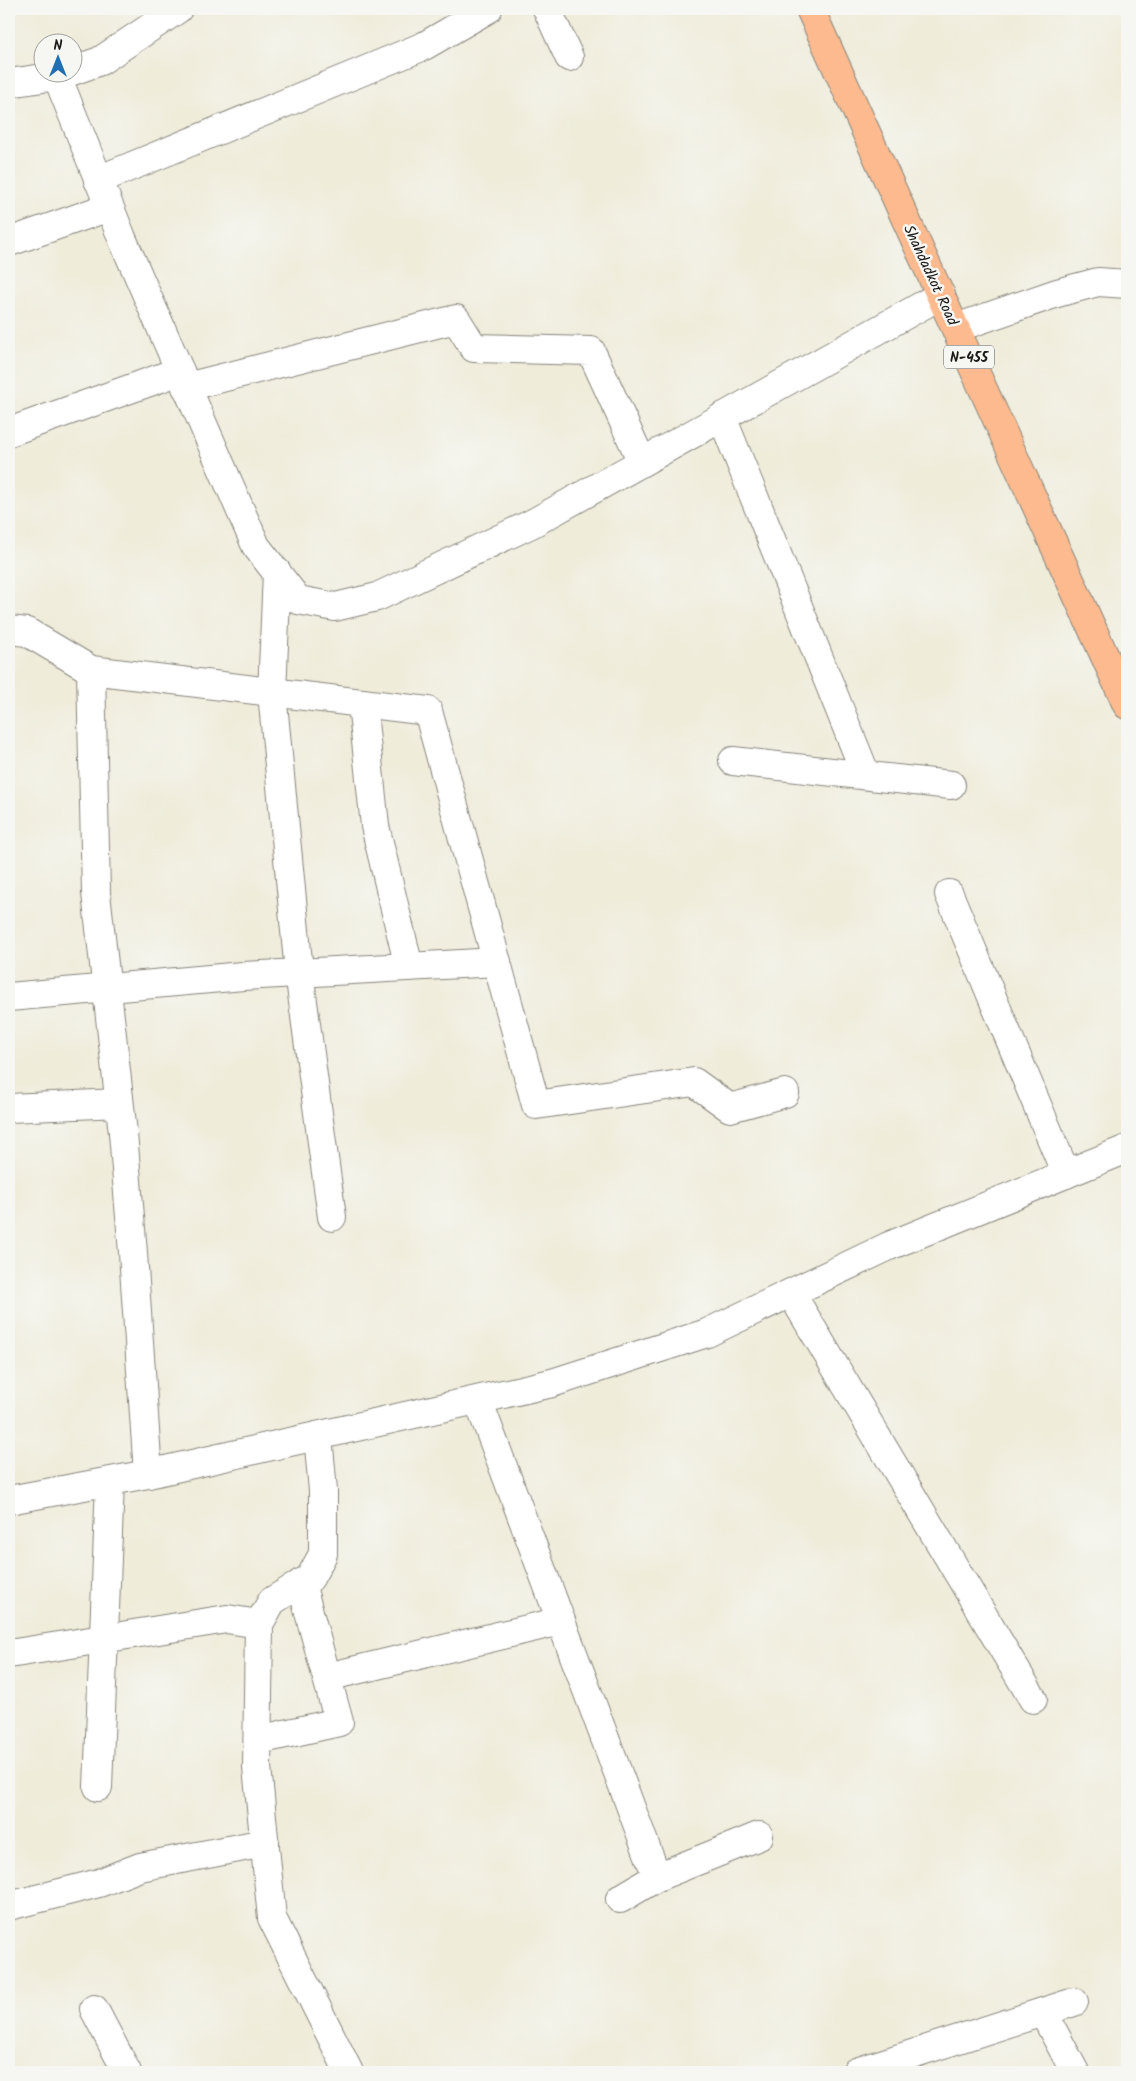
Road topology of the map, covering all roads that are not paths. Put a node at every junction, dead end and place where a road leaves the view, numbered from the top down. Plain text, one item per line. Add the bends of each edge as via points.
1 (178, 9) edge
2 (488, 9) edge
3 (547, 9) edge
4 (810, 9) edge
5 (569, 57) dead end
6 (82, 67) edge
7 (32, 79) edge
8 (69, 82) edge
9 (9, 83) edge
10 (98, 180) junction
11 (109, 207) junction
12 (9, 242) edge
13 (1127, 273) edge
14 (1098, 282) junction
15 (1127, 284) edge
16 (940, 295) junction
17 (956, 328) junction
18 (183, 379) junction
19 (722, 417) junction
20 (9, 432) edge
21 (642, 462) junction
22 (277, 572) junction
23 (9, 630) edge
24 (91, 670) junction
25 (272, 692) junction
26 (362, 703) junction
27 (1127, 705) edge
28 (733, 761) dead end
29 (866, 775) junction
30 (951, 785) dead end
31 (949, 894) dead end
32 (497, 962) junction
33 (409, 966) junction
34 (299, 972) junction
35 (107, 989) junction
36 (9, 997) edge
37 (785, 1092) dead end
38 (119, 1103) junction
39 (9, 1108) edge
40 (1127, 1149) edge
41 (1066, 1174) junction
42 (332, 1217) dead end
43 (791, 1292) junction
44 (478, 1400) junction
45 (318, 1436) junction
46 (148, 1474) junction
47 (110, 1482) junction
48 (9, 1500) edge
49 (301, 1583) junction
50 (561, 1621) junction
51 (259, 1624) junction
52 (104, 1638) junction
53 (9, 1654) edge
54 (327, 1677) junction
55 (1033, 1699) dead end
56 (258, 1740) junction
57 (98, 1788) dead end
58 (759, 1836) dead end
59 (265, 1843) junction
60 (657, 1877) junction
61 (620, 1899) dead end
62 (9, 1906) edge
63 (1074, 2002) dead end
64 (94, 2009) dead end
65 (1043, 2012) junction
66 (127, 2072) edge
67 (349, 2072) edge
68 (856, 2072) edge
69 (1076, 2072) edge

1 - 6 street via 100,61
2 - 10 street via 424,46
3 - 5 street
4 - 16 highway, Shahdadkot Road / N-455
7 - 9 street
8 - 10 street
10 - 11 street
11 - 12 street
11 - 18 street
13 - 14 street
14 - 15 street
14 - 17 street
16 - 17 highway, Shahdadkot Road / N-455
16 - 19 street
17 - 27 highway, Shahdadkot Road / N-455
18 - 20 street
18 - 21 street via 456,319 474,348 591,351
18 - 22 street via 256,546
19 - 21 street
19 - 29 street
21 - 22 street via 534,523 377,597 335,607 298,600
22 - 25 street
23 - 24 street via 27,632
24 - 25 street
24 - 35 street via 96,892
25 - 26 street
25 - 34 street
26 - 32 street via 428,711
26 - 33 street via 375,826
28 - 29 street
29 - 30 street
31 - 41 street
32 - 33 street
32 - 37 street via 536,1105 694,1082 730,1108
33 - 34 street
34 - 35 street
34 - 42 street
35 - 36 street
35 - 38 street
38 - 39 street
38 - 46 street
40 - 41 street
41 - 43 street via 889,1246
43 - 44 street via 707,1333 552,1383
43 - 55 street
44 - 45 street
44 - 50 street
45 - 46 street
45 - 49 street via 323,1492 323,1554 310,1578
46 - 47 street
47 - 48 street
47 - 52 street
49 - 51 street via 272,1601
49 - 54 street
50 - 54 street
50 - 60 street
51 - 52 street via 228,1619
51 - 56 street
52 - 53 street
52 - 57 street
54 - 56 street via 339,1722
56 - 59 street via 257,1766
58 - 60 street
59 - 62 street via 140,1867 99,1883
59 - 67 street via 272,1918
60 - 61 street
63 - 65 street
64 - 66 street
65 - 68 street
65 - 69 street

